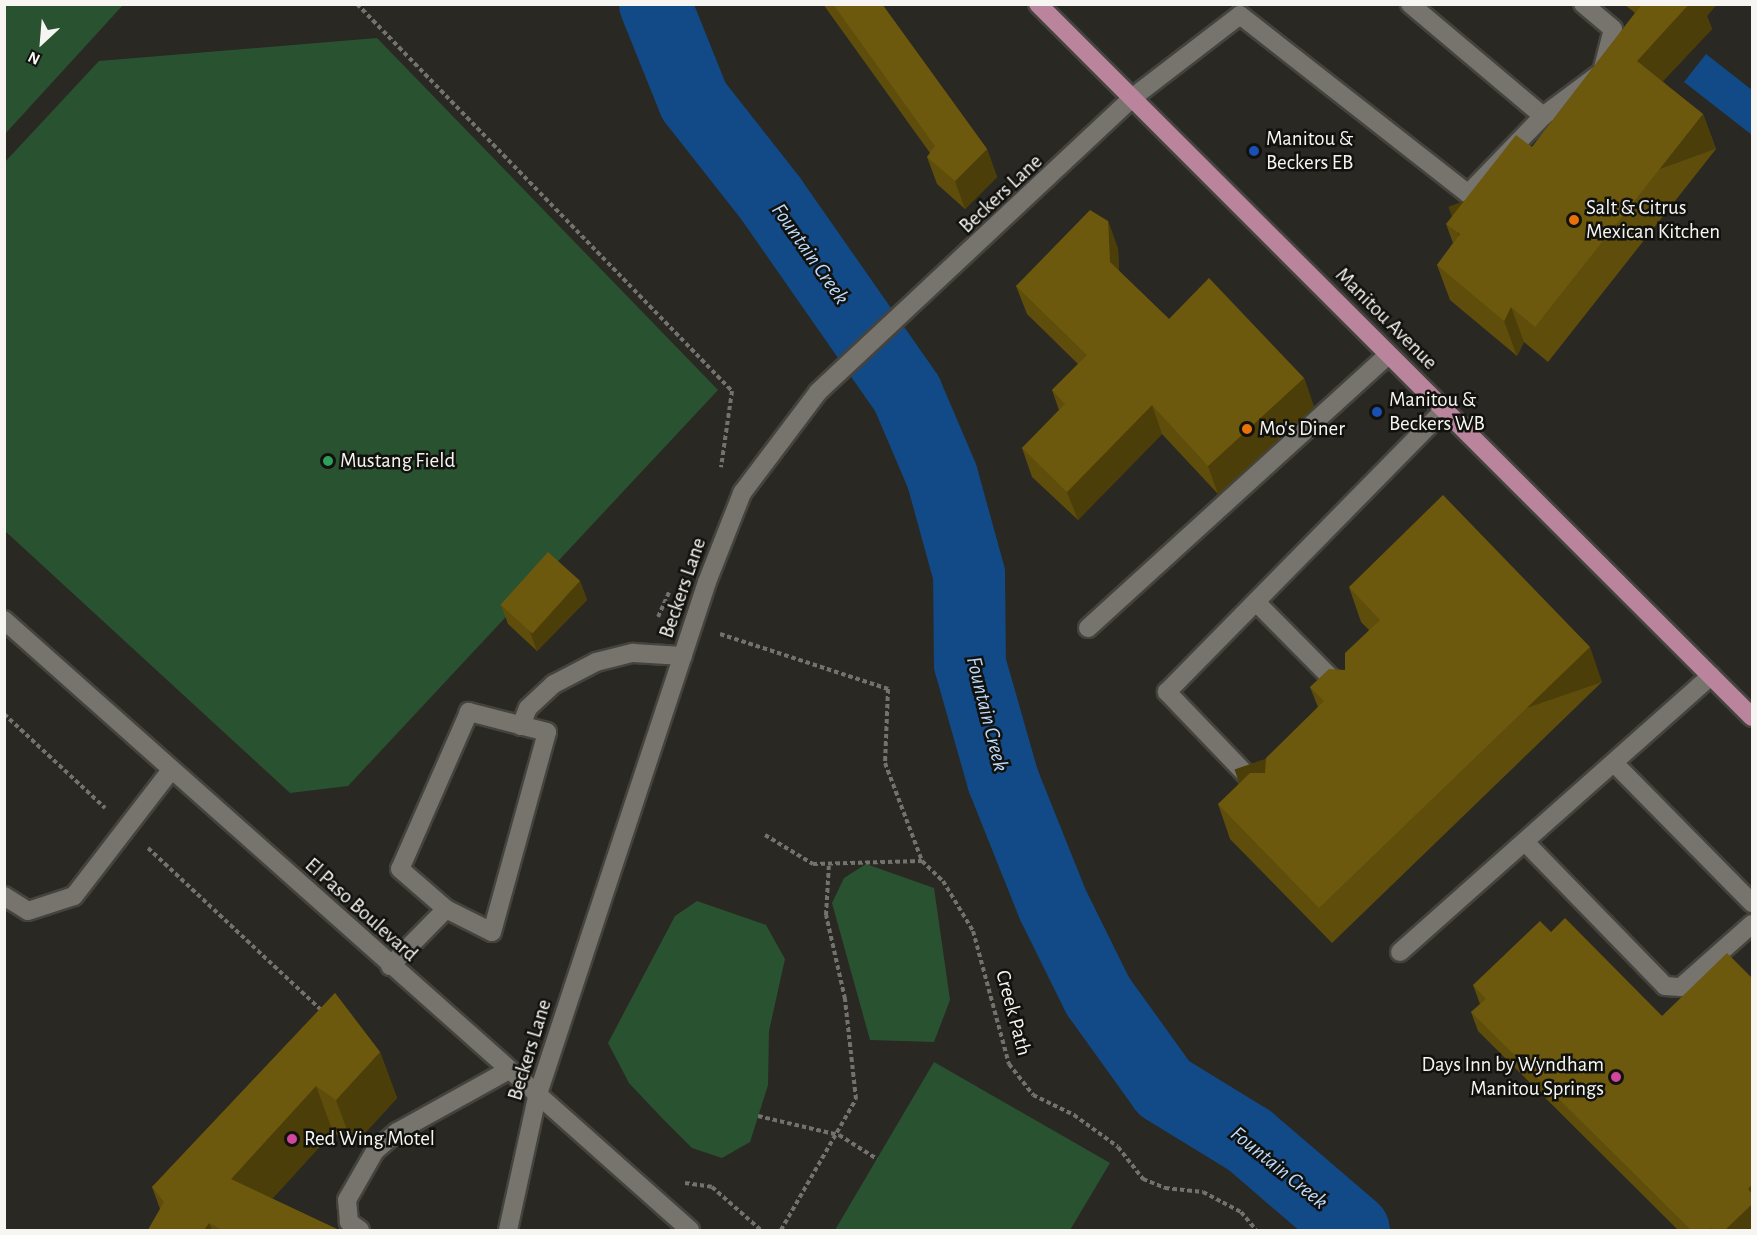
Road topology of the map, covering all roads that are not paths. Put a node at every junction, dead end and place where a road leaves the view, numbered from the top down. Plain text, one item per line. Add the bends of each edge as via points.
1 (1038, 4) edge
2 (1410, 4) edge
3 (1583, 4) edge
4 (1235, 10) edge
5 (1132, 98) junction
6 (1544, 116) junction
7 (1388, 355) junction
8 (1444, 410) junction
9 (1256, 602) junction
10 (4, 620) edge
11 (1088, 628) dead end
12 (683, 656) junction
13 (1711, 675) junction
14 (1350, 696) edge
15 (1752, 717) edge
16 (521, 726) junction
17 (1614, 763) junction
18 (171, 770) junction
19 (1270, 800) edge
20 (1525, 842) junction
21 (4, 896) edge
22 (1752, 903) edge
23 (447, 909) junction
24 (1752, 924) edge
25 (1400, 952) dead end
26 (390, 966) junction
27 (507, 1071) junction
28 (537, 1097) junction
29 (360, 1230) edge
30 (508, 1230) edge
31 (690, 1230) edge

1 - 5 main road, Manitou Avenue
2 - 6 street
3 - 6 street via 1613,29 1602,72
4 - 5 street, Beckers Lane
4 - 6 street via 1468,194
5 - 7 main road, Manitou Avenue
5 - 12 street, Beckers Lane via 818,392 742,493
7 - 8 main road, Manitou Avenue
7 - 11 street
8 - 9 street
8 - 13 main road, Manitou Avenue
9 - 14 street
9 - 19 street via 1167,692
10 - 18 street, El Paso Boulevard
12 - 16 street via 633,653 596,662 554,684 528,708
12 - 28 street, Beckers Lane
13 - 15 main road, Manitou Avenue
13 - 17 street
16 - 23 street via 547,732 492,932
16 - 23 street via 469,712 400,869
17 - 20 street
17 - 22 street
18 - 21 street via 74,896 28,910
18 - 26 street, El Paso Boulevard
20 - 24 street via 1665,986 1681,987
20 - 25 street
23 - 26 street
26 - 27 street, El Paso Boulevard
27 - 28 street, El Paso Boulevard
27 - 29 street via 397,1132 375,1151 347,1200 349,1222
28 - 30 street, Beckers Lane
28 - 31 street, El Paso Boulevard

